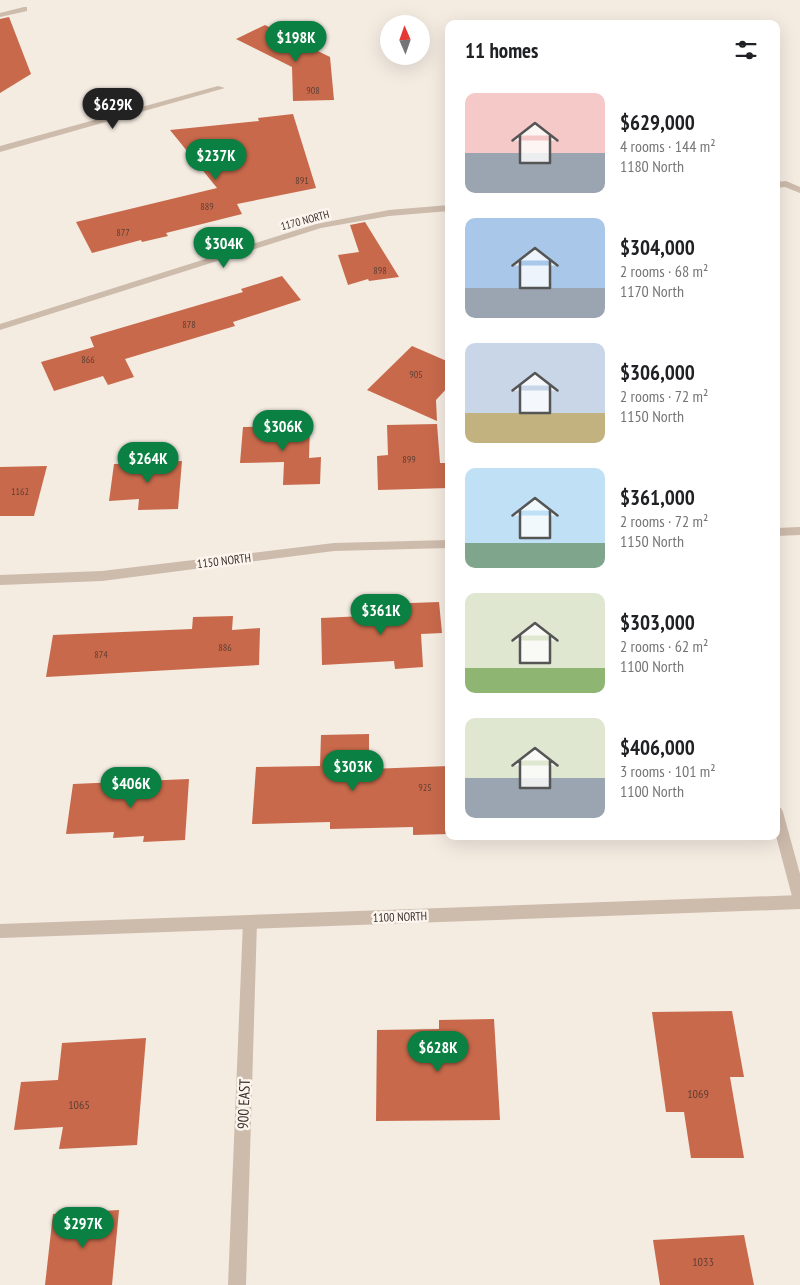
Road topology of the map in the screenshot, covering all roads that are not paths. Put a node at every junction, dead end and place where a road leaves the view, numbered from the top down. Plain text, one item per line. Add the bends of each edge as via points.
1 (24, 9) dead end
2 (0, 15) edge
3 (221, 88) dead end
4 (0, 149) edge
5 (780, 185) edge
6 (800, 190) edge
7 (445, 208) edge
8 (0, 328) edge
9 (800, 531) edge
10 (780, 532) edge
11 (445, 544) edge
12 (0, 580) edge
13 (780, 827) edge
14 (800, 901) edge
15 (250, 922) junction
16 (0, 931) edge
17 (236, 1285) edge

1 - 2 street
3 - 4 street
5 - 6 street
7 - 8 street, 1170 NORTH via 319,226
9 - 10 street
11 - 12 street, 1150 NORTH via 334,548 102,576
13 - 14 street
14 - 15 street, 1100 NORTH
15 - 16 street, 1100 NORTH
15 - 17 street, 900 EAST

